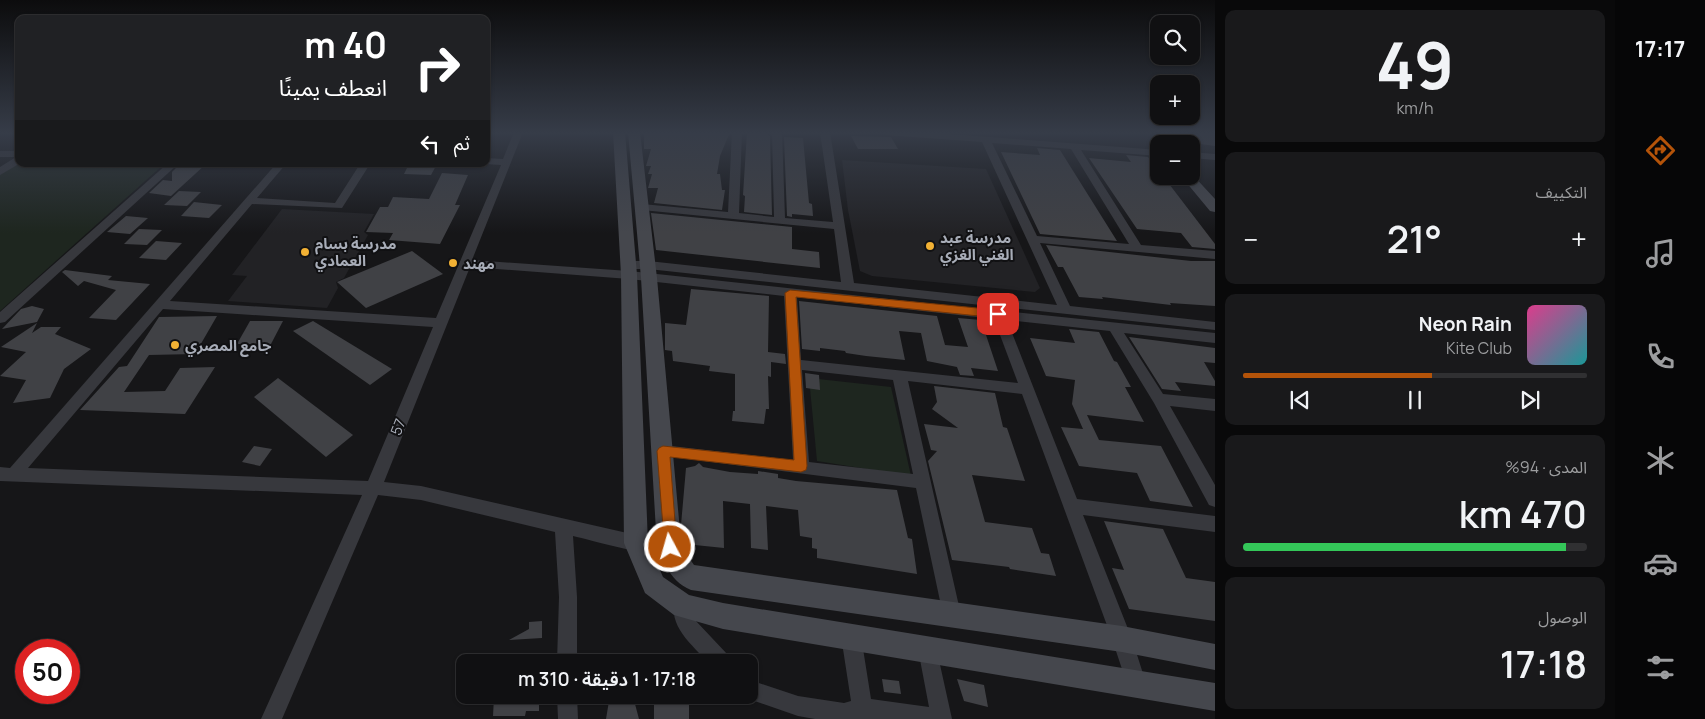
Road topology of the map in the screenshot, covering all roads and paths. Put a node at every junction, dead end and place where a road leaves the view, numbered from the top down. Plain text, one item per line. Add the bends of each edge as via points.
1 (505, 166) edge
2 (621, 166) edge
3 (638, 166) edge
4 (735, 166) edge
5 (778, 166) edge
6 (830, 166) edge
7 (997, 166) edge
8 (1086, 166) edge
9 (170, 167) edge
10 (278, 167) edge
11 (363, 167) edge
12 (1200, 175) edge
13 (1196, 185) edge
14 (1215, 192) edge
15 (249, 201) junction
16 (642, 207) junction
17 (1215, 208) edge
18 (733, 216) junction
19 (780, 220) junction
20 (838, 226) junction
21 (1030, 239) junction
22 (1138, 249) junction
23 (1215, 256) edge
24 (464, 263) junction
25 (628, 270) junction
26 (649, 272) junction
27 (848, 286) junction
28 (790, 293) junction
29 (160, 305) junction
30 (996, 308) junction
31 (1064, 309) junction
32 (0, 319) edge
33 (440, 323) junction
34 (1215, 326) edge
35 (1114, 327) junction
36 (1215, 338) edge
37 (795, 364) junction
38 (899, 374) junction
39 (1028, 390) junction
40 (1159, 399) junction
41 (1215, 405) edge
42 (663, 451) junction
43 (801, 466) junction
44 (7, 475) edge
45 (922, 482) junction
46 (373, 488) junction
47 (1215, 500) edge
48 (1072, 506) junction
49 (1215, 524) edge
50 (564, 527) junction
51 (636, 543) junction
52 (670, 547) junction
53 (683, 606) junction
54 (952, 615) junction
55 (851, 636) junction
56 (1122, 639) junction
57 (928, 649) junction
58 (567, 654) edge
59 (714, 654) edge
60 (1215, 657) edge
61 (1136, 683) junction
62 (758, 693) edge
63 (1215, 697) edge
64 (567, 704) edge
65 (850, 713) edge
66 (271, 719) edge
67 (568, 719) edge

1 - 24 street, 57
2 - 25 main road
3 - 16 main road
4 - 18 street
5 - 19 street
6 - 20 street
7 - 21 street
8 - 22 street
9 - 32 street
10 - 15 street
11 - 15 street via 338,206
12 - 14 main road
13 - 17 main road
15 - 29 street
16 - 18 street
16 - 26 main road
18 - 19 street
19 - 20 street
20 - 27 street
21 - 22 street
21 - 31 street
22 - 23 street
24 - 25 street
24 - 33 street, 57
25 - 26 street
25 - 51 main road
26 - 27 street
26 - 28 street
26 - 42 main road
27 - 30 street
28 - 30 street
28 - 37 street
29 - 33 street
29 - 44 street
30 - 31 street
30 - 35 street
30 - 39 street
31 - 34 street
33 - 46 street, 57
35 - 36 street
35 - 40 street
37 - 38 street
37 - 43 street
38 - 39 street
38 - 45 street
39 - 48 street
40 - 41 street
40 - 47 street
42 - 43 street
42 - 52 main road
43 - 45 street
44 - 46 street
45 - 54 street
46 - 50 street via 421,493
46 - 66 street, 57
48 - 49 street
48 - 56 street
50 - 51 street
50 - 58 street
51 - 52 street
51 - 53 main road via 654,585
52 - 54 main road via 681,570 691,578
53 - 55 main road via 723,616
53 - 59 street via 687,625
54 - 56 main road
55 - 57 main road
55 - 65 street
56 - 60 main road
56 - 61 street
57 - 61 main road
57 - 65 street via 942,719
61 - 63 main road
62 - 65 street via 798,706
64 - 67 street

